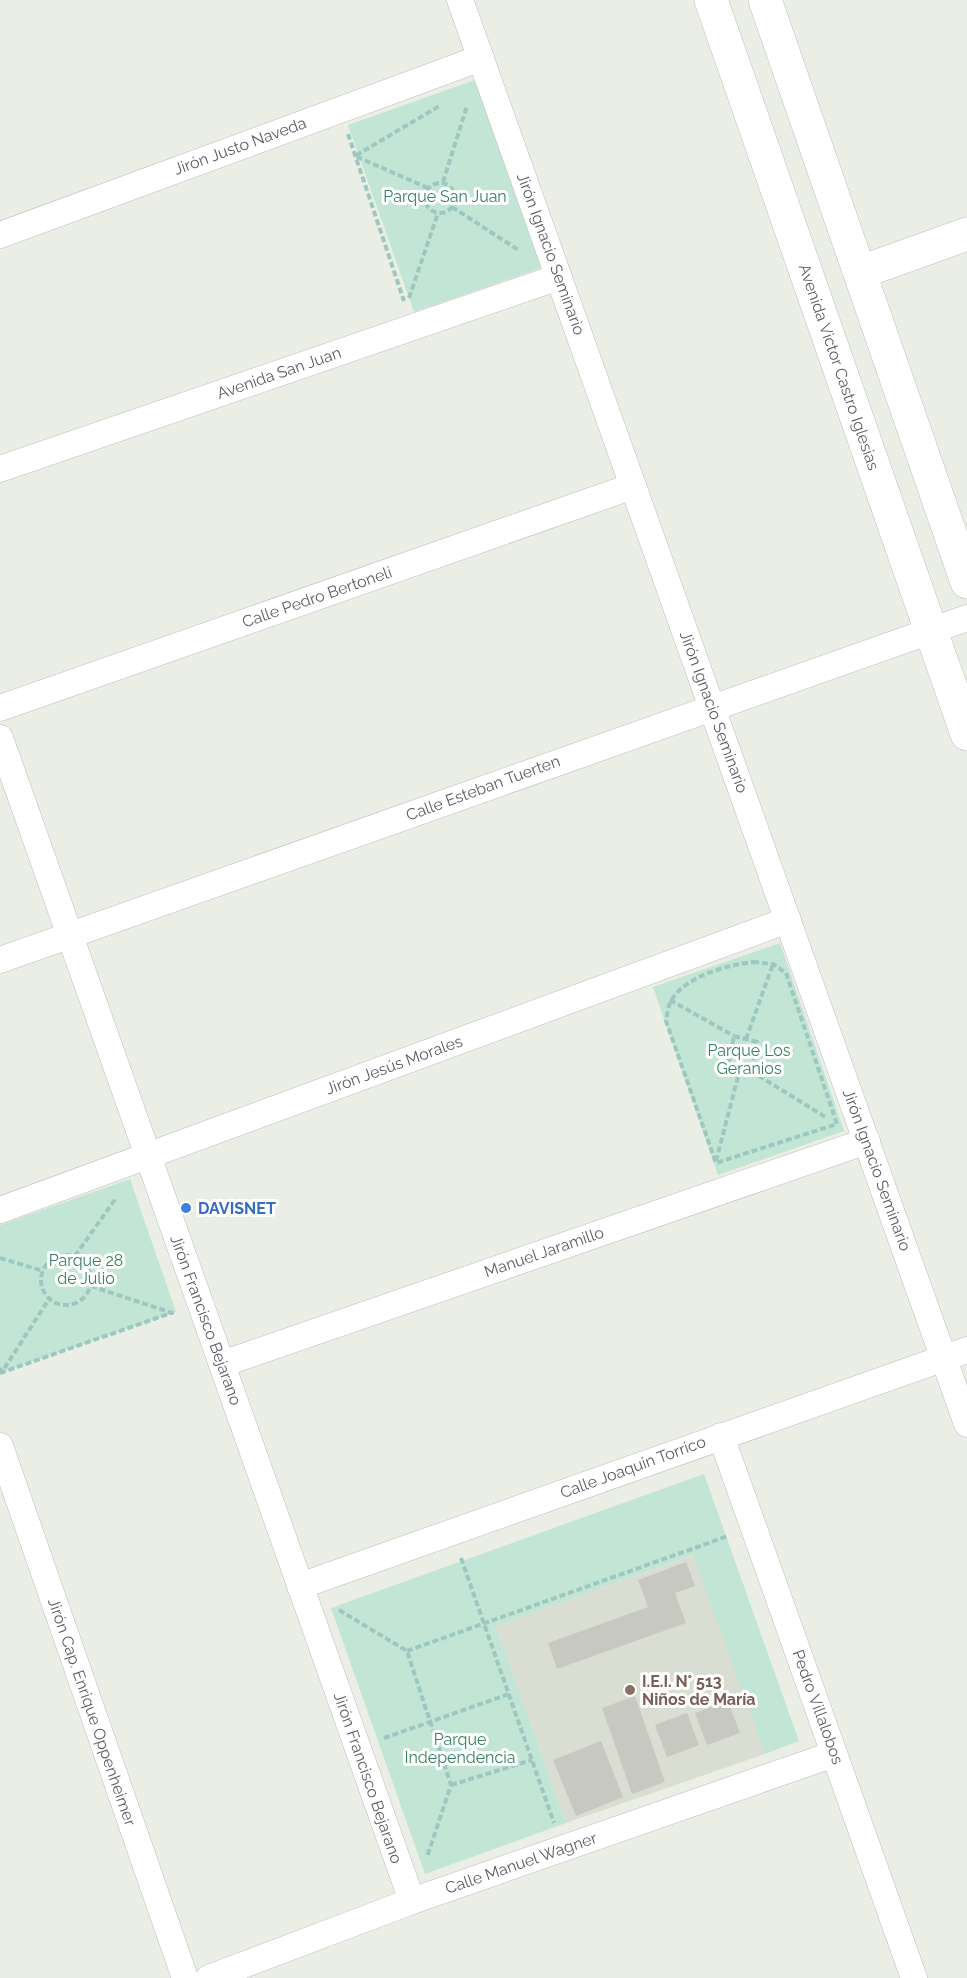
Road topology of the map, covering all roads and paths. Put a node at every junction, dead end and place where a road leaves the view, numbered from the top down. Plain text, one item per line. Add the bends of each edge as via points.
1 (460, 0) edge
2 (711, 0) edge
3 (765, 0) edge
4 (481, 58) junction
5 (444, 103) dead end
6 (339, 110) junction
7 (356, 156) junction
8 (443, 182) junction
9 (428, 188) junction
10 (452, 207) junction
11 (438, 213) junction
12 (967, 234) edge
13 (0, 235) edge
14 (861, 272) junction
15 (559, 278) junction
16 (0, 468) edge
17 (633, 486) junction
18 (967, 582) edge
19 (967, 618) edge
20 (930, 630) junction
21 (712, 707) junction
22 (0, 708) edge
23 (967, 734) edge
24 (0, 738) edge
25 (788, 920) junction
26 (70, 935) junction
27 (0, 960) edge
28 (773, 964) junction
29 (658, 969) junction
30 (671, 1001) junction
31 (734, 1036) junction
32 (746, 1040) junction
33 (740, 1069) junction
34 (751, 1071) junction
35 (837, 1124) junction
36 (867, 1141) junction
37 (148, 1155) junction
38 (716, 1163) junction
39 (723, 1189) junction
40 (119, 1193) dead end
41 (0, 1210) edge
42 (75, 1257) junction
43 (0, 1258) edge
44 (43, 1271) junction
45 (91, 1286) junction
46 (49, 1299) junction
47 (168, 1302) dead end
48 (200, 1302) junction
49 (172, 1313) junction
50 (955, 1354) edge
51 (222, 1364) junction
52 (1, 1371) edge
53 (967, 1424) edge
54 (721, 1436) junction
55 (0, 1446) edge
56 (753, 1526) junction
57 (452, 1531) junction
58 (300, 1586) junction
59 (484, 1624) junction
60 (407, 1652) junction
61 (509, 1694) junction
62 (430, 1721) junction
63 (357, 1747) junction
64 (834, 1754) junction
65 (532, 1760) junction
66 (451, 1785) junction
67 (563, 1849) junction
68 (412, 1901) junction
69 (912, 1977) edge
70 (185, 1978) edge
71 (209, 1978) edge

1 - 4 street, Jirón Ignacio Seminario
2 - 20 street, Avenida Victor Castro Iglesias
3 - 14 street
4 - 6 street, Jirón Justo Naveda
4 - 8 path
4 - 15 street, Jirón Ignacio Seminario
5 - 7 path
6 - 7 path
6 - 13 street, Jirón Justo Naveda
7 - 9 path
7 - 11 path via 406,308
8 - 9 path
8 - 10 path via 454,192 456,200
9 - 11 path via 424,195 426,203
10 - 11 path
10 - 15 path
12 - 14 street
14 - 18 street
15 - 16 street, Avenida San Juan
15 - 17 street, Jirón Ignacio Seminario
17 - 21 street, Jirón Ignacio Seminario
17 - 22 street, Calle Pedro Bertoneli
19 - 20 street, Calle Esteban Tuerten
20 - 21 street, Calle Esteban Tuerten
20 - 23 street, Avenida Victor Castro Iglesias
21 - 25 street, Jirón Ignacio Seminario
21 - 26 street, Calle Esteban Tuerten
24 - 26 street, Jirón Francisco Bejarano
25 - 28 path
25 - 29 street, Jirón Jesús Morales
25 - 36 street, Jirón Ignacio Seminario
26 - 27 street, Calle Esteban Tuerten
26 - 37 street, Jirón Francisco Bejarano
28 - 30 path via 733,964 714,970 683,988
28 - 32 path
28 - 35 path via 786,973
29 - 30 path
29 - 37 street, Jirón Jesús Morales
30 - 31 path
30 - 38 path via 666,1021
31 - 32 path
31 - 33 path via 728,1066
32 - 34 path via 758,1042
33 - 34 path
33 - 38 path
34 - 35 path
35 - 36 path
35 - 38 path
36 - 39 street, Manuel Jaramillo
36 - 50 street, Jirón Ignacio Seminario
37 - 41 street, Jirón Jesús Morales
37 - 48 street, Jirón Francisco Bejarano
38 - 39 path
39 - 51 street, Manuel Jaramillo
40 - 42 path
42 - 44 path via 56,1257
42 - 45 path via 89,1270
43 - 44 path
44 - 46 path via 43,1291
45 - 46 path via 85,1298 76,1304 57,1304
45 - 49 path
46 - 52 path
47 - 49 path
48 - 49 path
48 - 51 street, Jirón Francisco Bejarano
49 - 52 path
50 - 53 street, Jirón Ignacio Seminario
50 - 54 street, Calle Joaquin Torrico
51 - 58 street, Jirón Francisco Bejarano
54 - 56 street, Pedro Villalobos
54 - 57 street, Calle Joaquin Torrico
55 - 70 street, Jirón Cap. Enrique Oppenheimer
56 - 59 path
56 - 64 street, Pedro Villalobos
57 - 58 street, Calle Joaquin Torrico
57 - 59 path
58 - 60 path
58 - 63 street, Jirón Francisco Bejarano
59 - 60 path
59 - 61 path
60 - 62 path
61 - 62 path
61 - 65 path
62 - 63 path
62 - 66 path
63 - 68 street, Jirón Francisco Bejarano
64 - 67 street, Calle Manuel Wagner
64 - 69 street, Pedro Villalobos
65 - 66 path
65 - 67 path
66 - 68 path
67 - 68 street, Calle Manuel Wagner
68 - 71 street, Calle Manuel Wagner

